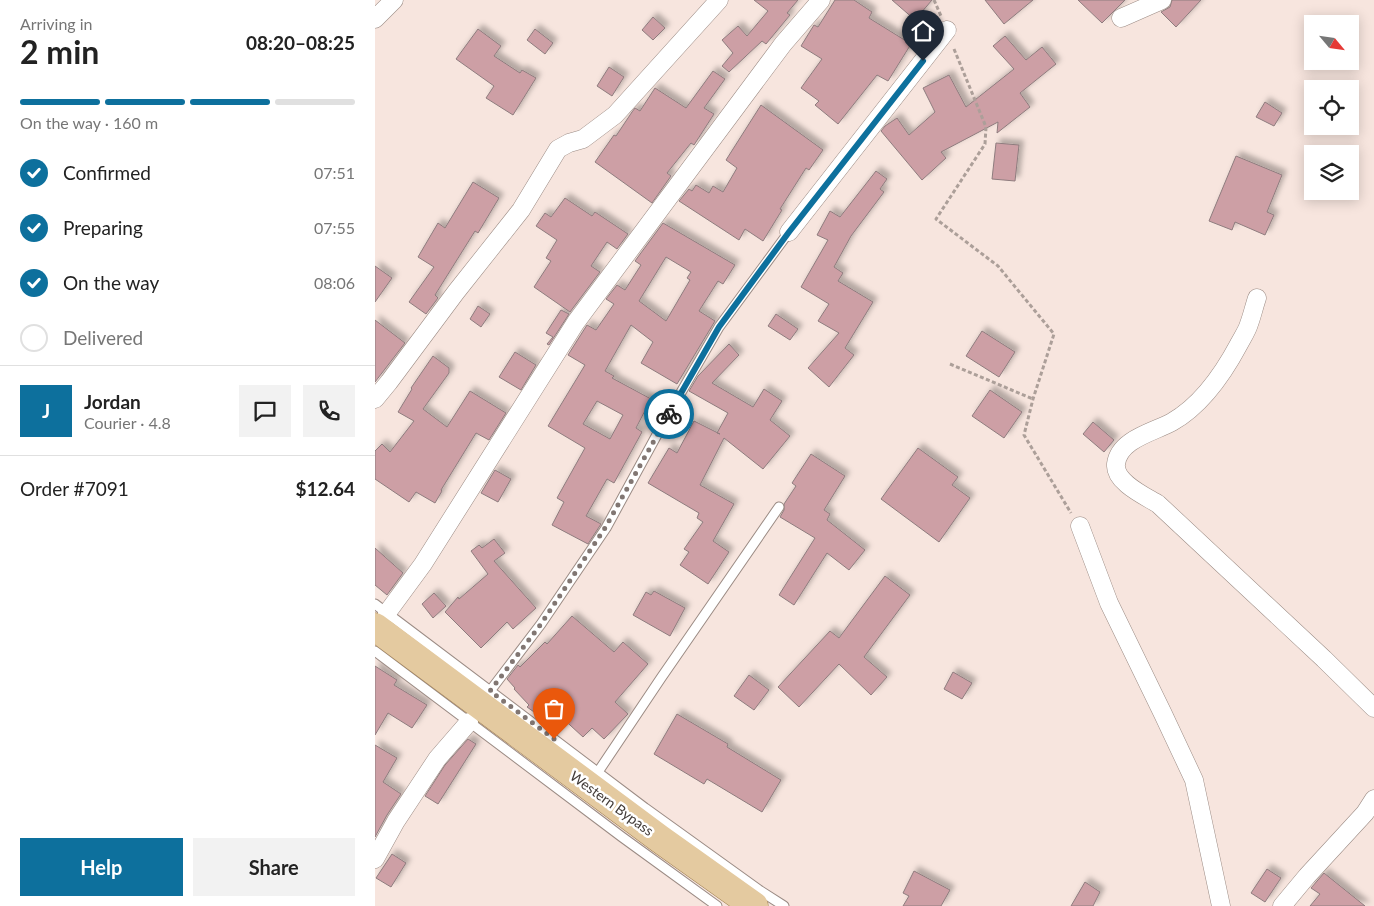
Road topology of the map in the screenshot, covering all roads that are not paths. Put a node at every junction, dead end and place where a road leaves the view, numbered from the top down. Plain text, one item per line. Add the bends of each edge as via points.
1 (394, 0) edge
2 (719, 0) edge
3 (821, 0) edge
4 (1161, 0) edge
5 (1121, 18) dead end
6 (375, 19) edge
7 (947, 30) road end
8 (789, 232) joint
9 (1257, 298) dead end
10 (375, 399) edge
11 (779, 507) dead end
12 (1080, 526) road end
13 (379, 615) edge
14 (375, 651) edge
15 (490, 691) junction
16 (1374, 708) edge
17 (469, 722) junction
18 (598, 772) junction
19 (1374, 799) edge
20 (375, 859) edge
21 (717, 906) edge
22 (754, 906) edge
23 (784, 906) edge
24 (1221, 906) edge
25 (1282, 906) edge

1 - 6 street
2 - 10 street via 615,115 583,139 558,149 521,210
3 - 13 street via 772,58 577,322 423,564
4 - 5 street
7 - 8 street
8 - 15 lane via 719,327 605,528 541,624
9 - 16 street via 1249,325 1231,359 1210,388 1172,422 1130,442 1120,453 1116,464 1118,475 1158,504
11 - 18 lane
12 - 24 street via 1109,603 1194,780
13 - 15 lane
13 - 22 main road, Western Bypass via 660,839
14 - 17 lane
15 - 18 lane
17 - 20 street via 437,759
17 - 21 lane
18 - 23 lane
19 - 25 street

